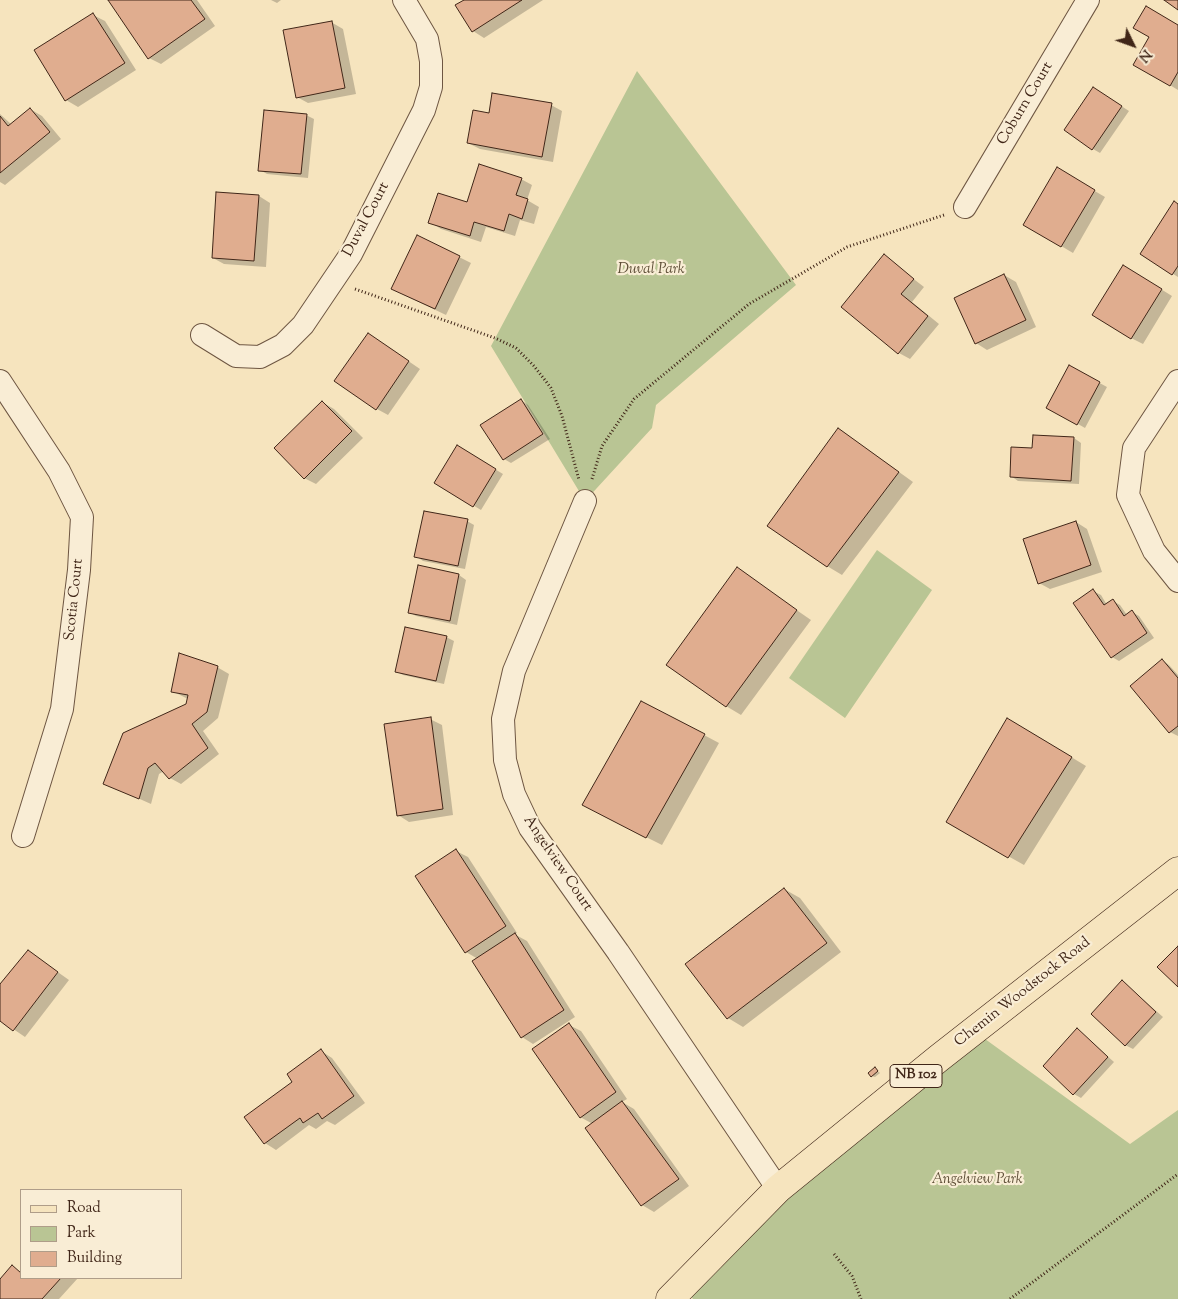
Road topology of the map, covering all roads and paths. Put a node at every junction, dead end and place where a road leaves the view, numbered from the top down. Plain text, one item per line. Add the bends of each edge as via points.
1 (404, 0) edge
2 (1088, 0) edge
3 (965, 208) joint
4 (334, 281) junction
5 (202, 335) dead end
6 (0, 381) edge
7 (1178, 381) edge
8 (585, 501) junction
9 (1178, 581) edge
10 (23, 836) dead end
11 (1178, 871) edge
12 (1178, 1174) edge
13 (778, 1189) junction
14 (834, 1254) dead end
15 (670, 1299) edge
16 (861, 1299) edge
17 (1010, 1299) edge

1 - 4 street, Duval Court via 427,39 431,87 415,127
2 - 3 street, Coburn Court
3 - 8 path via 847,247 749,304 634,399 602,446
4 - 5 street, Duval Court via 297,332 283,345 260,357 236,356
4 - 8 path via 516,348 551,388
6 - 10 street, Scotia Court via 59,471 82,517 79,570 62,709
7 - 9 street via 1134,448 1128,495 1154,551
8 - 13 street, Angelview Court via 514,671 503,719 505,760 514,794 530,828
11 - 13 main road, Chemin Woodstock Road / NB 102
12 - 17 path
13 - 15 main road, Chemin Woodstock Road / NB 102
14 - 16 path via 852,1276

